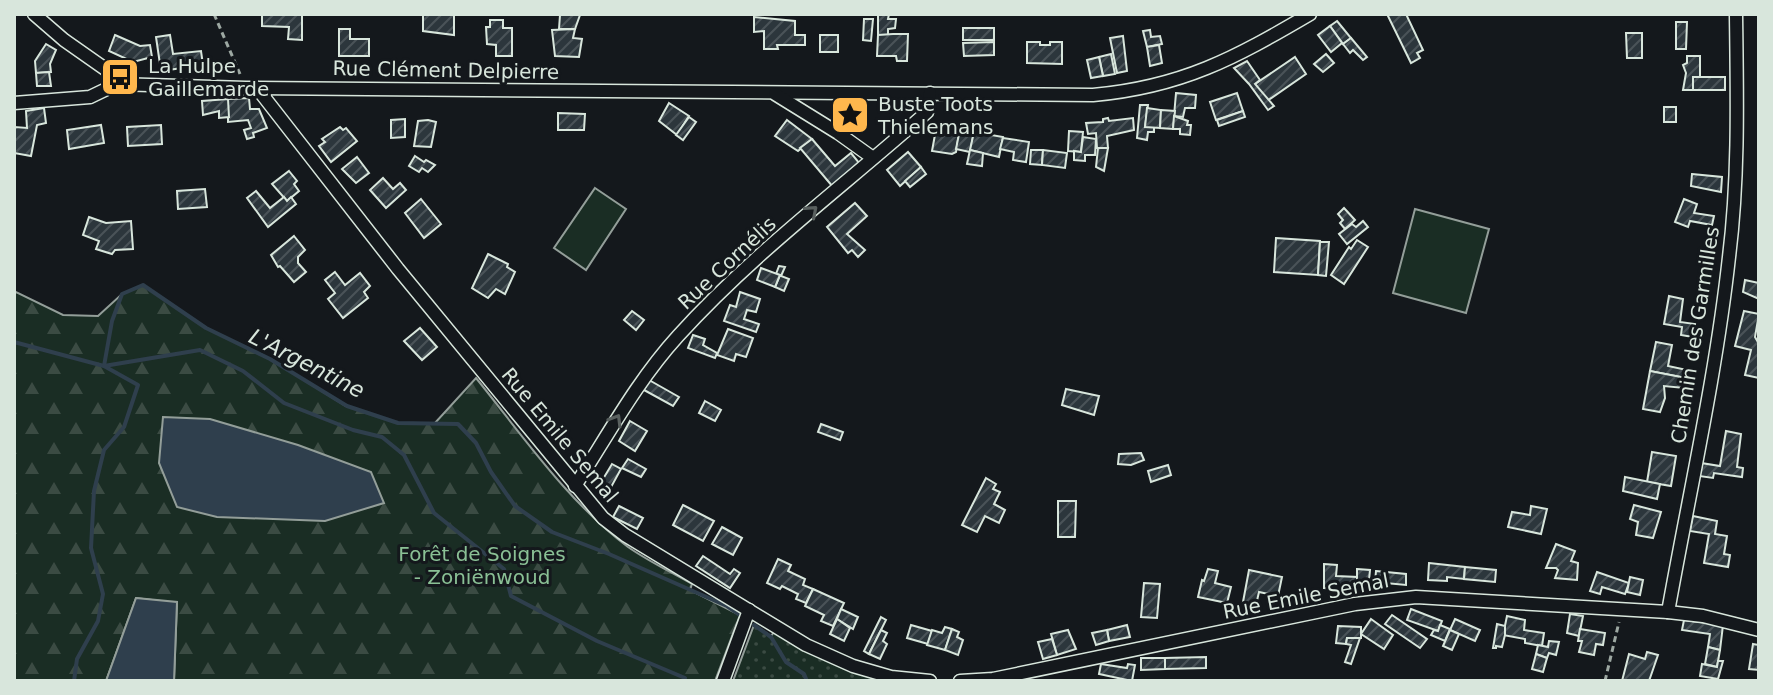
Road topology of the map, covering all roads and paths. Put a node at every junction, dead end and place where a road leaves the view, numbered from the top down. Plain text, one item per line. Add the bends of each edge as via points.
1 (34, 14) edge
2 (214, 14) edge
3 (1310, 14) edge
4 (1736, 14) edge
5 (117, 84) junction
6 (251, 88) junction
7 (775, 93) junction
8 (930, 93) junction
9 (14, 103) edge
10 (873, 158) junction
11 (575, 486) junction
12 (749, 610) junction
13 (1622, 610) junction
14 (1668, 612) junction
15 (1759, 630) edge
16 (994, 680) edge
17 (723, 681) edge
18 (930, 681) edge
19 (960, 681) edge
20 (1605, 681) edge

1 - 5 street via 111,73
2 - 6 path
3 - 8 street, Rue Clément Delpierre via 1250,50 1167,84 1093,95
4 - 14 street, Chemin des Garmilles via 1730,256
5 - 6 street, Rue Clément Delpierre
5 - 9 street via 90,97
6 - 7 street, Rue Clément Delpierre
6 - 11 street, Rue Emile Semal
7 - 8 street, Rue Clément Delpierre
7 - 10 street
8 - 10 street, Rue Cornélis via 927,112
11 -> 10 street, Rue Cornélis via 644,376 678,336
11 - 12 street, Rue Emile Semal via 625,535
12 - 17 street
12 - 18 street, Rue Emile Semal via 853,666
13 - 14 street, Rue Emile Semal
13 - 16 street, Rue Emile Semal via 1416,597 1355,604
13 - 20 path
14 - 15 street, Rue Emile Semal
16 - 19 street, Rue Emile Semal

